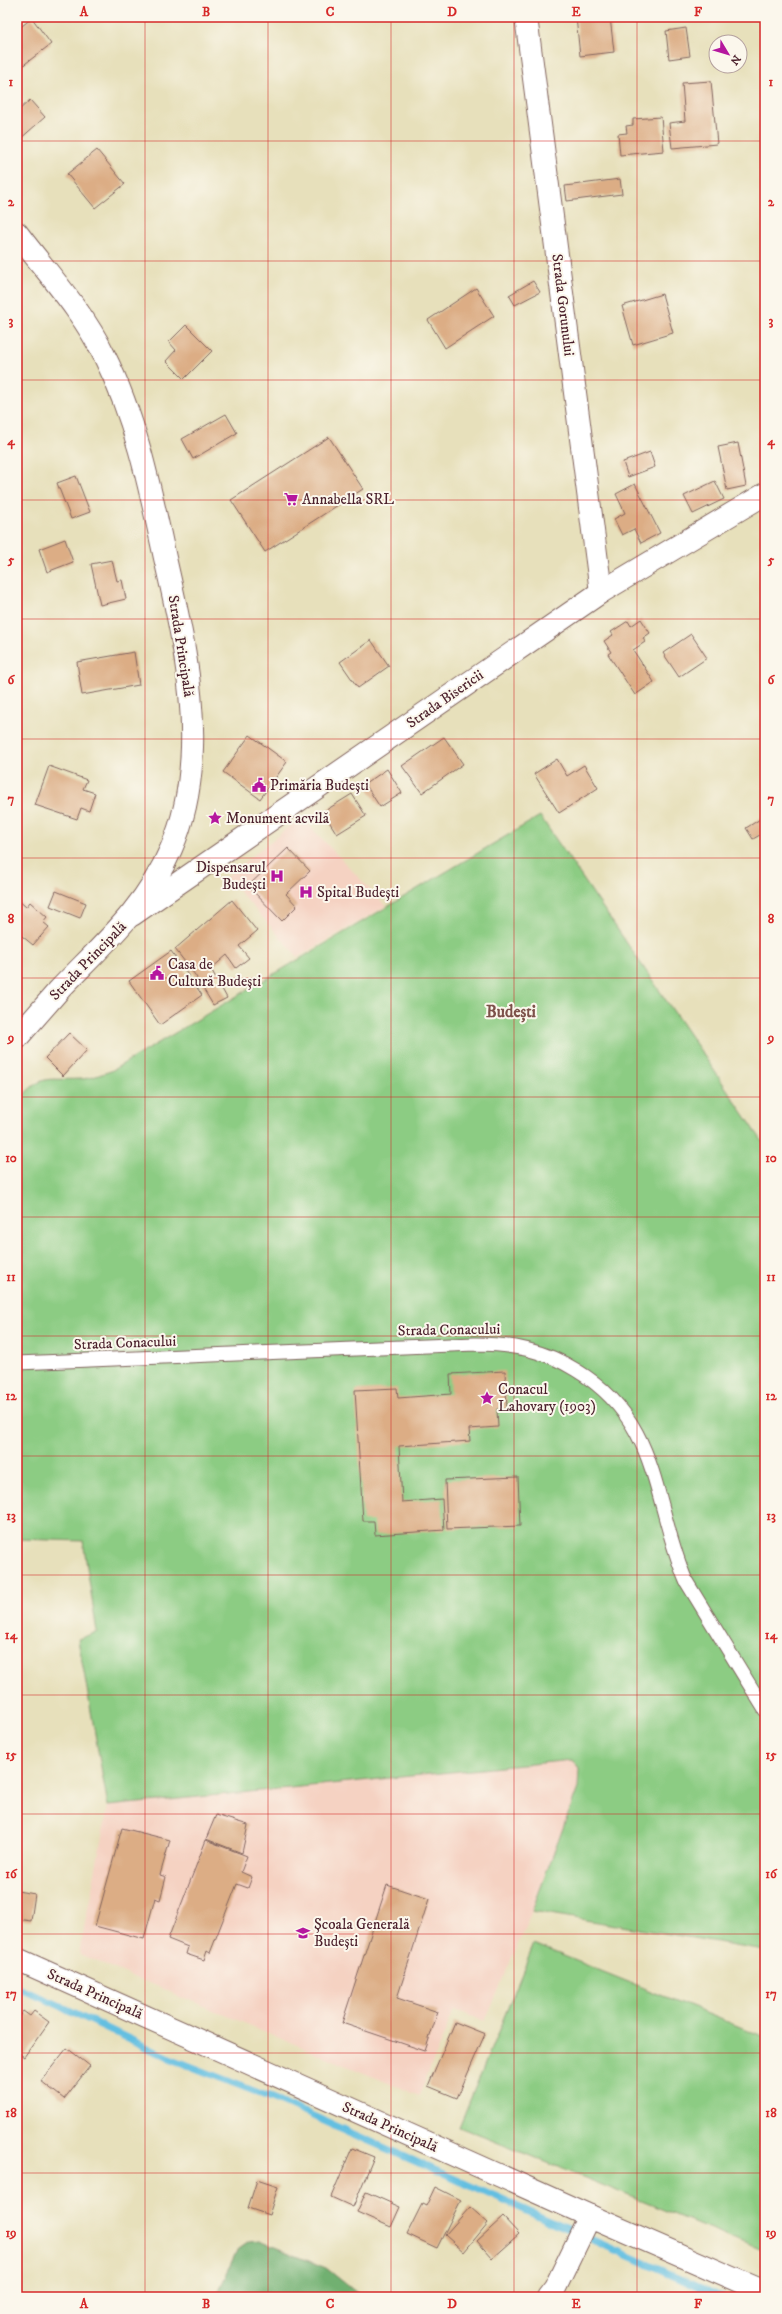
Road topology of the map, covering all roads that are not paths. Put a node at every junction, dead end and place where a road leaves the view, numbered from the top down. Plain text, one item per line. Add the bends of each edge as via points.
1 (526, 17) edge
2 (17, 233) edge
3 (765, 494) edge
4 (601, 592) junction
5 (132, 915) junction
6 (17, 1038) edge
7 (17, 1363) edge
8 (765, 1710) edge
9 (17, 1959) edge
10 (589, 2219) junction
11 (765, 2292) edge
12 (548, 2297) edge

1 - 4 main road, Strada Gorunului
2 - 5 main road, Strada Principală via 91,330 127,406 140,445 173,593 185,663 192,747 182,819 172,848 158,876
3 - 4 main road, Strada Bisericii
4 - 5 main road, Strada Bisericii
5 - 6 main road, Strada Principală
7 - 8 lane, Strada Conacului via 475,1344 504,1344 534,1350 564,1362 592,1379 627,1414 641,1439 654,1474 678,1562 686,1581
9 - 10 main road, Strada Principală
10 - 11 main road, Strada Principală
10 - 12 main road via 555,2288

